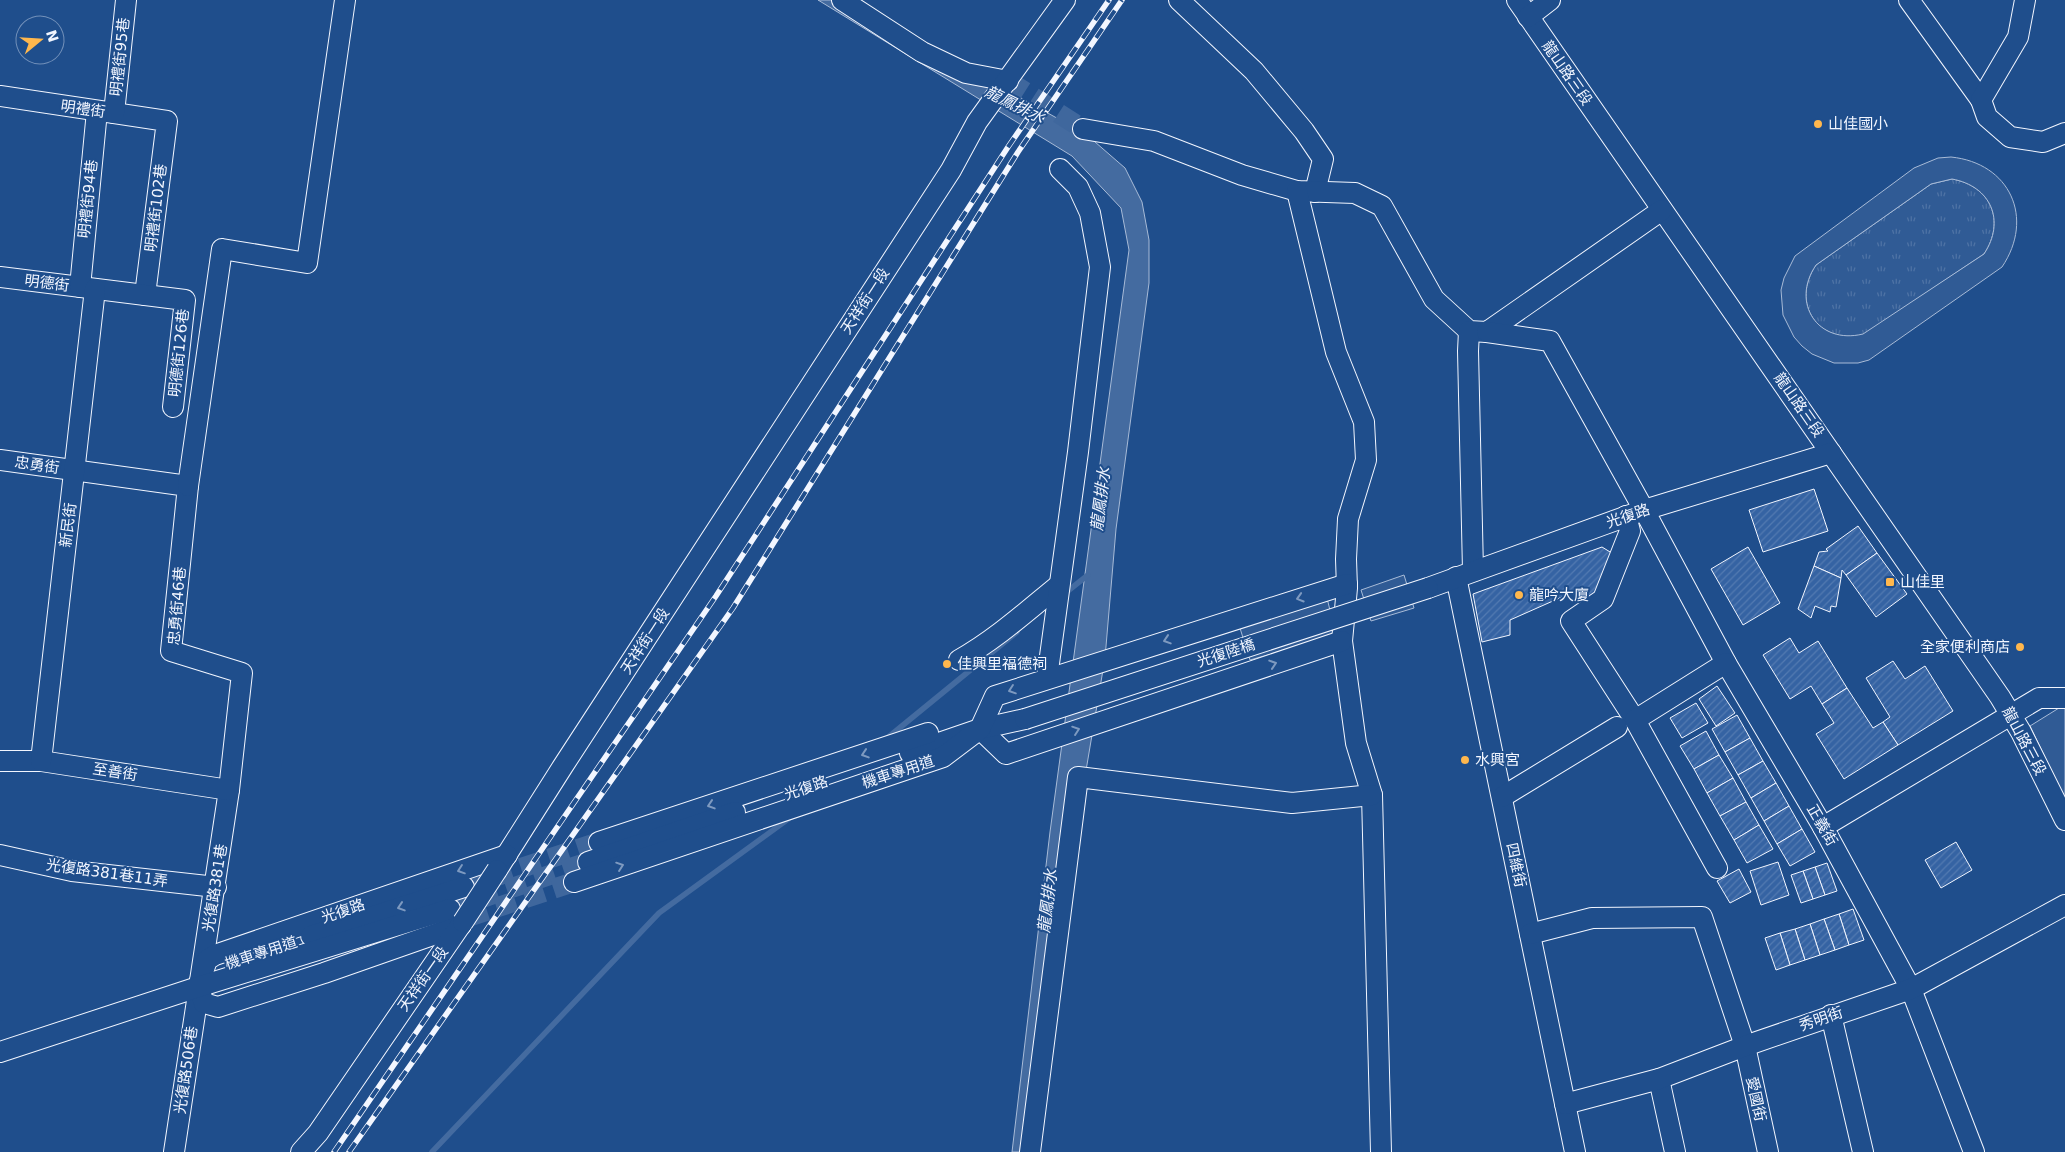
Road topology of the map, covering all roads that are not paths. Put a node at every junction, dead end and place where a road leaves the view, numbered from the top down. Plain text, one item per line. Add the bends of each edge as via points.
1 (126, 0) edge
2 (345, 0) edge
3 (842, 0) edge
4 (1065, 0) edge
5 (1179, 0) edge
6 (1517, 0) edge
7 (1550, 0) edge
8 (1910, 0) edge
9 (2025, 0) edge
10 (1528, 16) junction
11 (1008, 81) junction
12 (0, 96) edge
13 (1981, 100) junction
14 (105, 112) junction
15 (167, 121) joint
16 (1083, 129) tunnel mouth
17 (2065, 133) edge
18 (1060, 169) dead end
19 (1306, 192) junction
20 (1662, 210) junction
21 (0, 277) edge
22 (87, 288) junction
23 (145, 295) junction
24 (1478, 331) junction
25 (173, 407) dead end
26 (1832, 453) junction
27 (0, 460) edge
28 (74, 470) junction
29 (188, 486) junction
30 (1635, 513) junction
31 (1464, 574) junction
32 (1347, 584) junction
33 (1059, 585) junction
34 (1428, 588) joint
35 (1342, 641) junction
36 (959, 660) dead end
37 (1726, 663) junction
38 (1052, 677) junction
39 (2065, 681) edge
40 (2039, 698) junction
41 (2065, 698) edge
42 (2011, 713) junction
43 (1025, 718) joint
44 (1626, 724) junction
45 (980, 729) junction
46 (0, 761) edge
47 (41, 761) junction
48 (230, 790) junction
49 (1372, 795) junction
50 (1502, 797) junction
51 (2065, 820) edge
52 (1823, 826) junction
53 (599, 842) tunnel mouth
54 (0, 855) edge
55 (502, 862) junction
56 (588, 862) tunnel mouth
57 (1717, 868) dead end
58 (574, 882) tunnel mouth
59 (464, 886) tunnel mouth
60 (216, 887) junction
61 (2065, 905) edge
62 (453, 920) junction
63 (1530, 934) junction
64 (198, 987) junction
65 (1911, 989) junction
66 (1831, 1015) junction
67 (1745, 1046) junction
68 (0, 1052) edge
69 (1659, 1079) junction
70 (1566, 1104) junction
71 (174, 1152) edge
72 (301, 1152) edge
73 (1030, 1152) edge
74 (1381, 1152) edge
75 (1575, 1152) edge
76 (1675, 1152) edge
77 (1768, 1152) edge
78 (1863, 1152) edge
79 (1974, 1152) edge

1 - 14 street, 明禮街95巷
2 - 29 street via 307,263 222,249
3 - 11 street via 922,52 966,73
4 - 11 street
5 - 19 street via 1254,70 1323,159
6 - 10 street, 龍山路三段
7 - 10 street
8 - 13 street
9 - 13 street via 2018,37
10 - 20 street, 龍山路三段
11 - 55 street, 天祥街一段 via 977,122 951,170
12 - 14 street, 明禮街
13 - 17 street via 1987,117 2010,137 2043,142
14 - 15 street, 明禮街
14 - 22 street, 明禮街94巷
15 - 23 street, 明禮街102巷
16 - 19 street via 1154,142 1242,175
18 - 33 street via 1078,187 1090,212 1100,267
19 - 24 street via 1356,193 1382,206 1434,299
19 - 32 street via 1336,352 1364,422 1366,460 1348,519
20 - 24 street
20 - 26 street, 龍山路三段
21 - 22 street, 明德街
22 - 23 street, 明德街126巷
22 - 28 street, 新民街
23 - 25 street, 明德街126巷 via 185,300
24 - 30 street, 正義街 via 1550,341
24 - 31 street, 四維街 via 1468,351
26 - 30 street, 光復路
26 - 42 street, 龍山路三段
27 - 28 street, 忠勇街
28 - 29 street
28 - 47 street, 新民街
29 - 48 street, 忠勇街46巷 via 171,651 242,673
30 - 31 street, 光復路
30 - 37 street, 正義街
30 - 44 street via 1603,599 1571,621
31 - 34 street, 光復路
31 - 50 street, 四維街
32 - 35 street
32 -> 38 street
33 - 36 street via 998,634
33 - 38 street
34 - 43 street, 光復陸橋, bridge
45 -> 35 street via 1006,754
35 - 49 street via 1356,744
37 - 44 street
37 - 52 street, 正義街
38 -> 45 street via 995,696
39 - 40 street
40 - 41 street
40 - 42 street
42 - 51 street, 龍山路三段
42 - 52 street
43 - 45 street, 光復路
44 - 50 street
44 - 57 street
45 -> 53 street, 機車專用道 via 932,732
45 - 56 street, 光復路
58 -> 45 street, 機車專用道 via 943,757
46 - 47 street, 至善街
47 - 48 street, 至善街
48 - 60 street, 光復路381巷
49 - 73 street via 1292,803 1078,777
49 - 74 street
50 - 63 street, 四維街
52 - 65 street, 正義街
54 - 60 street, 光復路381巷11弄 via 72,871
55 - 62 street, 天祥街一段, bridge
55 -> 64 street, 光復路 via 215,955 207,960
59 -> 64 street, 機車專用道 via 213,968
60 - 64 street, 光復路381巷
61 - 65 street, 秀明街
62 - 64 street, 光復路
62 - 72 street, 天祥街一段 via 318,1133
63 - 67 street, 愛國街 via 1592,918 1702,917
63 - 70 street, 四維街
64 - 68 street, 光復路
64 - 71 street, 光復路506巷
65 - 66 street, 秀明街
65 - 79 street, 正義街
66 - 67 street, 秀明街
66 - 78 street
67 - 69 street, 秀明街
67 - 77 street, 愛國街
69 - 70 street, 秀明街
69 - 76 street
70 - 75 street, 四維街

